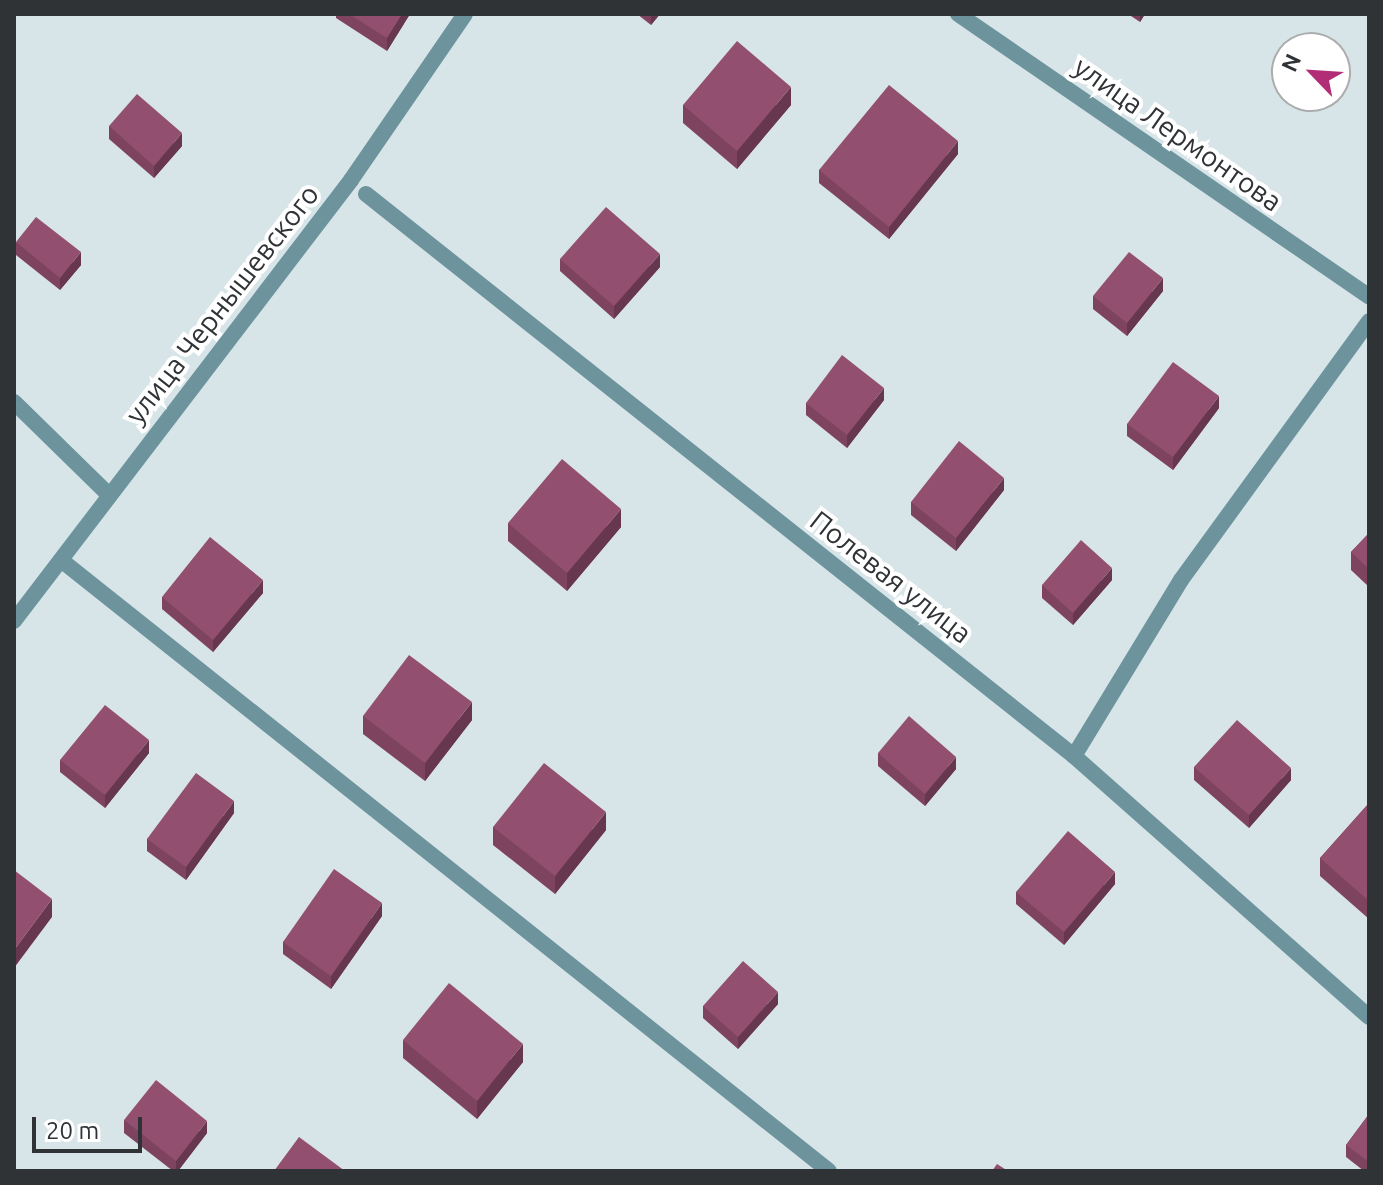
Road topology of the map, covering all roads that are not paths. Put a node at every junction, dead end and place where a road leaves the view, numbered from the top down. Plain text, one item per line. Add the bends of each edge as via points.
1 (465, 14) edge
2 (958, 14) edge
3 (351, 180) junction
4 (1369, 297) edge
5 (1369, 321) edge
6 (14, 402) edge
7 (109, 495) junction
8 (61, 560) junction
9 (14, 621) edge
10 (1074, 756) junction
11 (1369, 1017) edge
12 (829, 1171) edge

1 - 3 street, улица Чернышевского
2 - 4 street, улица Лермонтова
3 - 7 street, улица Чернышевского
3 - 10 street, Полевая улица
5 - 10 street via 1181,580
6 - 7 street
7 - 8 street, улица Чернышевского
8 - 9 street, улица Чернышевского
8 - 12 street
10 - 11 street, Полевая улица

